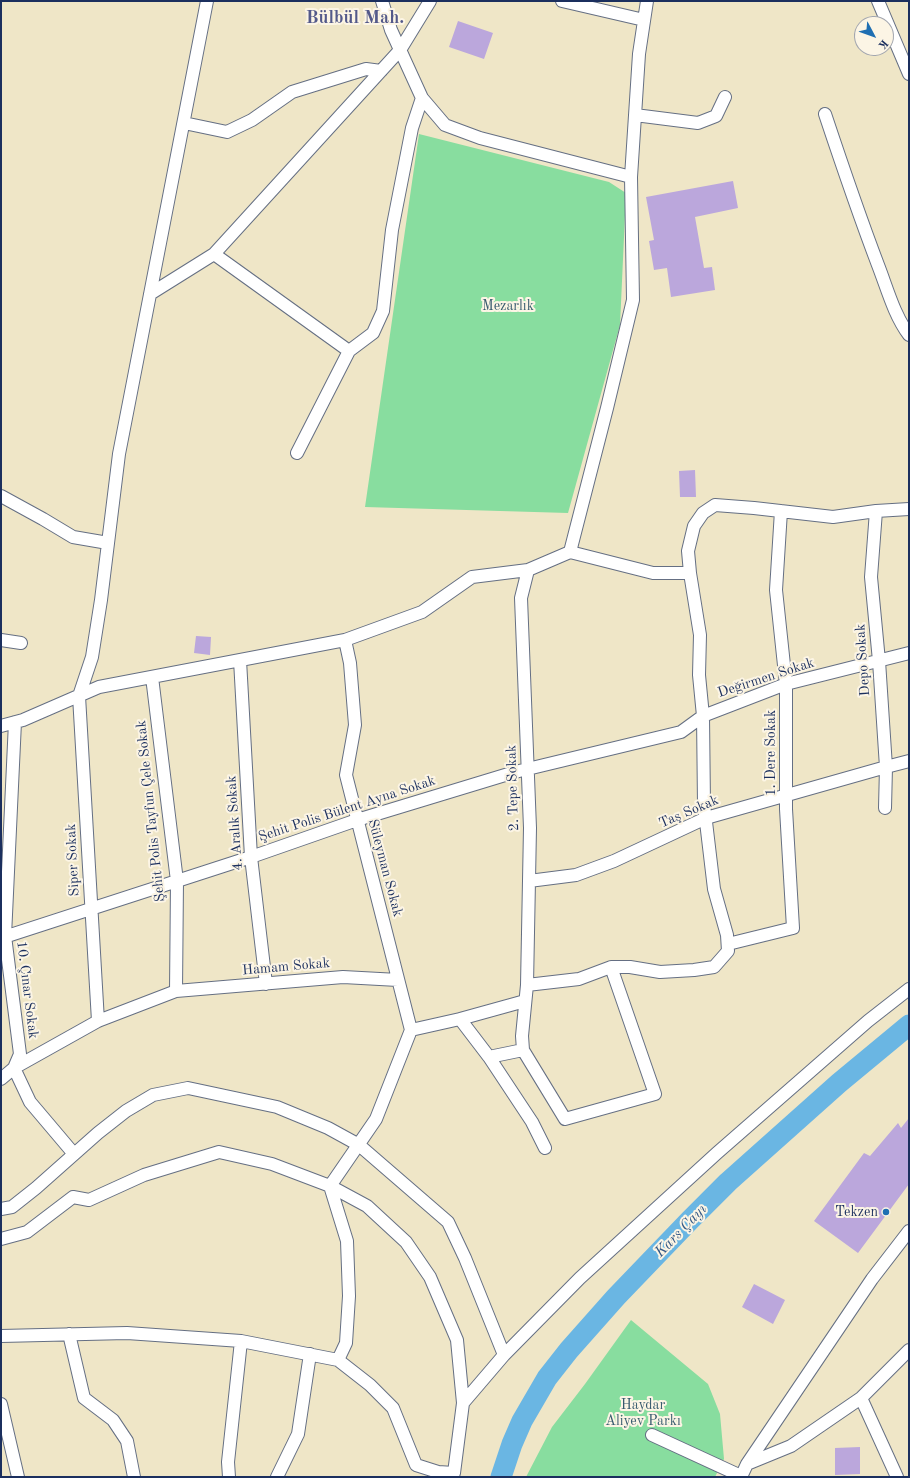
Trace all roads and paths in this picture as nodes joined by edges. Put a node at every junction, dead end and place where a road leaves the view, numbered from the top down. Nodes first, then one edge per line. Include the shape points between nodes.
1 (207, 1) edge
2 (382, 1) edge
3 (430, 1) edge
4 (562, 1) edge
5 (647, 1) edge
6 (878, 1) edge
7 (644, 20) junction
8 (400, 50) junction
9 (381, 71) junction
10 (909, 74) edge
11 (725, 97) dead end
12 (422, 98) junction
13 (825, 114) dead end
14 (635, 115) junction
15 (184, 123) junction
16 (631, 177) junction
17 (214, 254) junction
18 (150, 294) junction
19 (909, 335) edge
20 (349, 351) junction
21 (297, 453) dead end
22 (1, 496) edge
23 (909, 509) edge
24 (781, 511) junction
25 (876, 511) junction
26 (108, 543) junction
27 (570, 552) junction
28 (528, 570) junction
29 (690, 573) junction
30 (1, 640) edge
31 (345, 640) junction
32 (21, 644) dead end
33 (909, 653) edge
34 (240, 660) junction
35 (879, 661) junction
36 (152, 677) junction
37 (786, 684) junction
38 (79, 696) junction
39 (703, 716) junction
40 (15, 722) junction
41 (1, 726) edge
42 (909, 761) edge
43 (886, 767) junction
44 (528, 769) junction
45 (786, 795) junction
46 (885, 808) dead end
47 (706, 818) junction
48 (356, 820) junction
49 (251, 857) junction
50 (177, 881) junction
51 (529, 881) junction
52 (91, 909) junction
53 (3, 937) edge
54 (728, 944) junction
55 (611, 967) junction
56 (398, 980) junction
57 (266, 984) junction
58 (527, 985) junction
59 (909, 989) edge
60 (176, 991) junction
61 (525, 1001) junction
62 (460, 1019) junction
63 (98, 1021) junction
64 (411, 1030) junction
65 (523, 1050) junction
66 (489, 1057) junction
67 (14, 1068) junction
68 (1, 1079) edge
69 (359, 1145) junction
70 (545, 1148) dead end
71 (74, 1154) junction
72 (330, 1186) junction
73 (1, 1209) edge
74 (909, 1231) edge
75 (1, 1238) edge
76 (69, 1334) junction
77 (1, 1336) edge
78 (241, 1341) junction
79 (909, 1350) edge
80 (310, 1354) junction
81 (504, 1355) junction
82 (338, 1360) junction
83 (861, 1398) junction
84 (1, 1404) edge
85 (463, 1404) junction
86 (652, 1435) dead end
87 (747, 1464) junction
88 (454, 1475) edge
89 (741, 1476) edge
90 (18, 1477) edge
91 (134, 1477) edge
92 (229, 1477) edge
93 (277, 1477) edge
94 (897, 1477) edge

1 - 15 street
2 - 8 street
3 - 8 street
4 - 7 street
5 - 7 street
6 - 10 street
7 - 14 street
8 - 9 street
8 - 12 street
9 - 15 street via 366,69 292,92 252,120 226,132
9 - 17 street
11 - 14 street via 716,116 698,123
12 - 16 street via 445,125 480,138
12 - 20 street via 412,128 392,230 383,312 373,333
13 - 19 street via 880,270 902,325
14 - 16 street
15 - 18 street
16 - 27 street via 633,300
17 - 18 street
17 - 20 street
18 - 26 street via 119,454
20 - 21 street
22 - 26 street via 73,538
23 - 25 street
24 - 25 street via 833,517
24 - 29 street via 715,505 703,513 694,526 688,551
24 - 37 street, 1. Dere Sokak via 776,590
25 - 35 street, Depo Sokak via 871,577
26 - 38 street via 92,657
27 - 28 street
27 - 29 street via 653,573
28 - 31 street via 472,577 422,612
28 - 44 street, 2. Tepe Sokak via 521,598
29 - 39 street via 700,635
30 - 32 street
31 - 34 street
31 - 48 street, Süleyman Sokak via 350,663 355,725 346,775
33 - 35 street, Değirmen Sokak
34 - 36 street
34 - 49 street, 4. Aralık Sokak
35 - 37 street, Değirmen Sokak
35 - 43 street, Depo Sokak
36 - 38 street via 99,687
36 - 50 street, Şehit Polis Tayfun Çele Sokak
37 - 39 street, Değirmen Sokak
37 - 45 street, 1. Dere Sokak
38 - 40 street
38 - 52 street, Siper Sokak
39 - 44 street, Şehit Polis Bülent Ayna Sokak via 681,732
39 - 47 street
40 - 41 street
40 - 53 street, 10. Çınar Sokak
42 - 43 street, Taş Sokak
43 - 45 street, Taş Sokak
43 - 46 street, Depo Sokak
44 - 48 street, Şehit Polis Bülent Ayna Sokak
44 - 51 street, 2. Tepe Sokak
45 - 47 street, Taş Sokak
45 - 54 street, 1. Dere Sokak via 793,928
47 - 51 street, Taş Sokak via 608,864 576,875
47 - 54 street via 714,889
48 - 49 street, Şehit Polis Bülent Ayna Sokak
48 - 56 street, Süleyman Sokak
49 - 50 street, Şehit Polis Bülent Ayna Sokak
49 - 57 street, 4. Aralık Sokak
50 - 52 street, Şehit Polis Bülent Ayna Sokak
50 - 60 street, Şehit Polis Tayfun Çele Sokak
51 - 58 street, 2. Tepe Sokak
52 - 53 street, Şehit Polis Bülent Ayna Sokak
52 - 63 street, Siper Sokak
53 - 67 street, 10. Çınar Sokak via 20,1054
54 - 55 street via 728,951 714,967 660,972
55 - 58 street via 579,979
55 - 65 street via 656,1094 565,1119
56 - 57 street, Hamam Sokak via 343,977
56 - 64 street, Süleyman Sokak
57 - 60 street, Hamam Sokak
58 - 61 street, 2. Tepe Sokak
59 - 81 street via 868,1021 717,1153 580,1278
60 - 63 street, Hamam Sokak
61 - 62 street
61 - 65 street, 2. Tepe Sokak
62 - 64 street
62 - 66 street
63 - 67 street, Hamam Sokak
64 - 69 street via 376,1119
65 - 66 street
66 - 70 street via 532,1122
67 - 68 street, Hamam Sokak
67 - 71 street via 30,1102
69 - 71 street via 328,1128 276,1107 188,1088 154,1095 126,1111
69 - 72 street
69 - 81 street via 448,1222
71 - 73 street via 36,1188 12,1206
72 - 75 street via 272,1164 219,1152 144,1175 89,1200 74,1197 27,1232
72 - 82 street via 347,1241 349,1280 346,1343
72 - 85 street via 367,1206 406,1242 430,1277 457,1340
74 - 87 street via 872,1279
76 - 77 street
76 - 78 street via 127,1333
76 - 91 street via 84,1398 113,1420 127,1441
78 - 80 street
78 - 92 street via 228,1462
79 - 83 street
80 - 82 street
80 - 93 street via 298,1434
81 - 85 street
82 - 88 street via 370,1385 393,1408 416,1465
83 - 87 street via 791,1446
83 - 94 street
84 - 90 street
85 - 88 street
86 - 89 street
87 - 89 street

